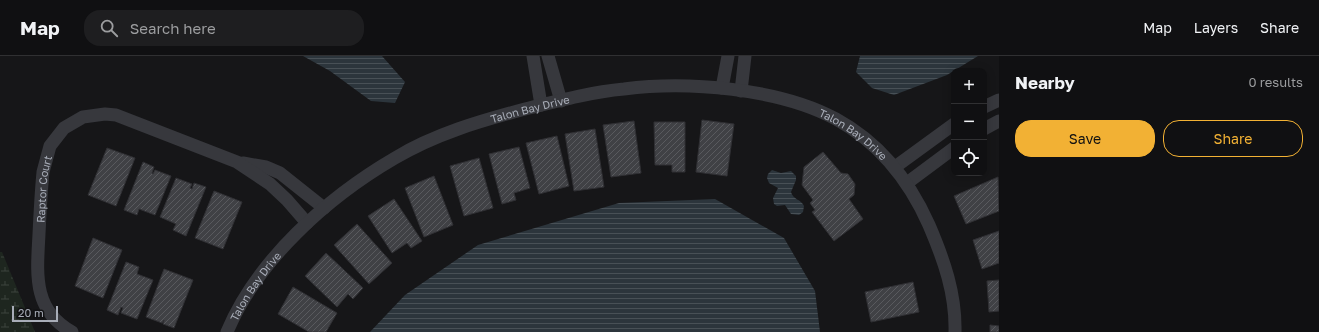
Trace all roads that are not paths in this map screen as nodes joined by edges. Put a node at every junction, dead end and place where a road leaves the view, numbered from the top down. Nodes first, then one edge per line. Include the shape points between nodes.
1 (533, 56) edge
2 (548, 56) edge
3 (728, 56) edge
4 (745, 56) edge
5 (722, 88) junction
6 (741, 91) junction
7 (999, 100) edge
8 (561, 101) junction
9 (541, 105) junction
10 (987, 106) edge
11 (999, 121) edge
12 (951, 126) edge
13 (987, 127) edge
14 (951, 150) edge
15 (237, 162) junction
16 (895, 167) junction
17 (907, 183) junction
18 (324, 208) junction
19 (307, 223) junction
20 (72, 332) edge
21 (227, 332) edge
22 (955, 332) edge

1 - 9 street
2 - 8 street
3 - 5 street
4 - 6 street
5 - 6 street, Talon Bay Drive
5 - 8 street, Talon Bay Drive via 649,86
6 - 16 street, Talon Bay Drive via 795,103 835,118 866,139
7 - 10 street
8 - 9 street, Talon Bay Drive
9 - 18 street, Talon Bay Drive via 479,121 420,145 369,174
11 - 13 street
12 - 16 street, Talon Bay Drive
14 - 17 street
15 - 18 street, Raptor Court via 266,167 280,173
15 - 19 street, Raptor Court via 274,188
15 - 20 street, Raptor Court via 116,115 83,117 64,128 50,146 42,172 37,278 41,296 48,310 60,324
16 - 17 street, Talon Bay Drive
17 - 22 street, Talon Bay Drive via 947,271 954,304
18 - 19 street, Talon Bay Drive
19 - 21 street, Talon Bay Drive via 254,283

